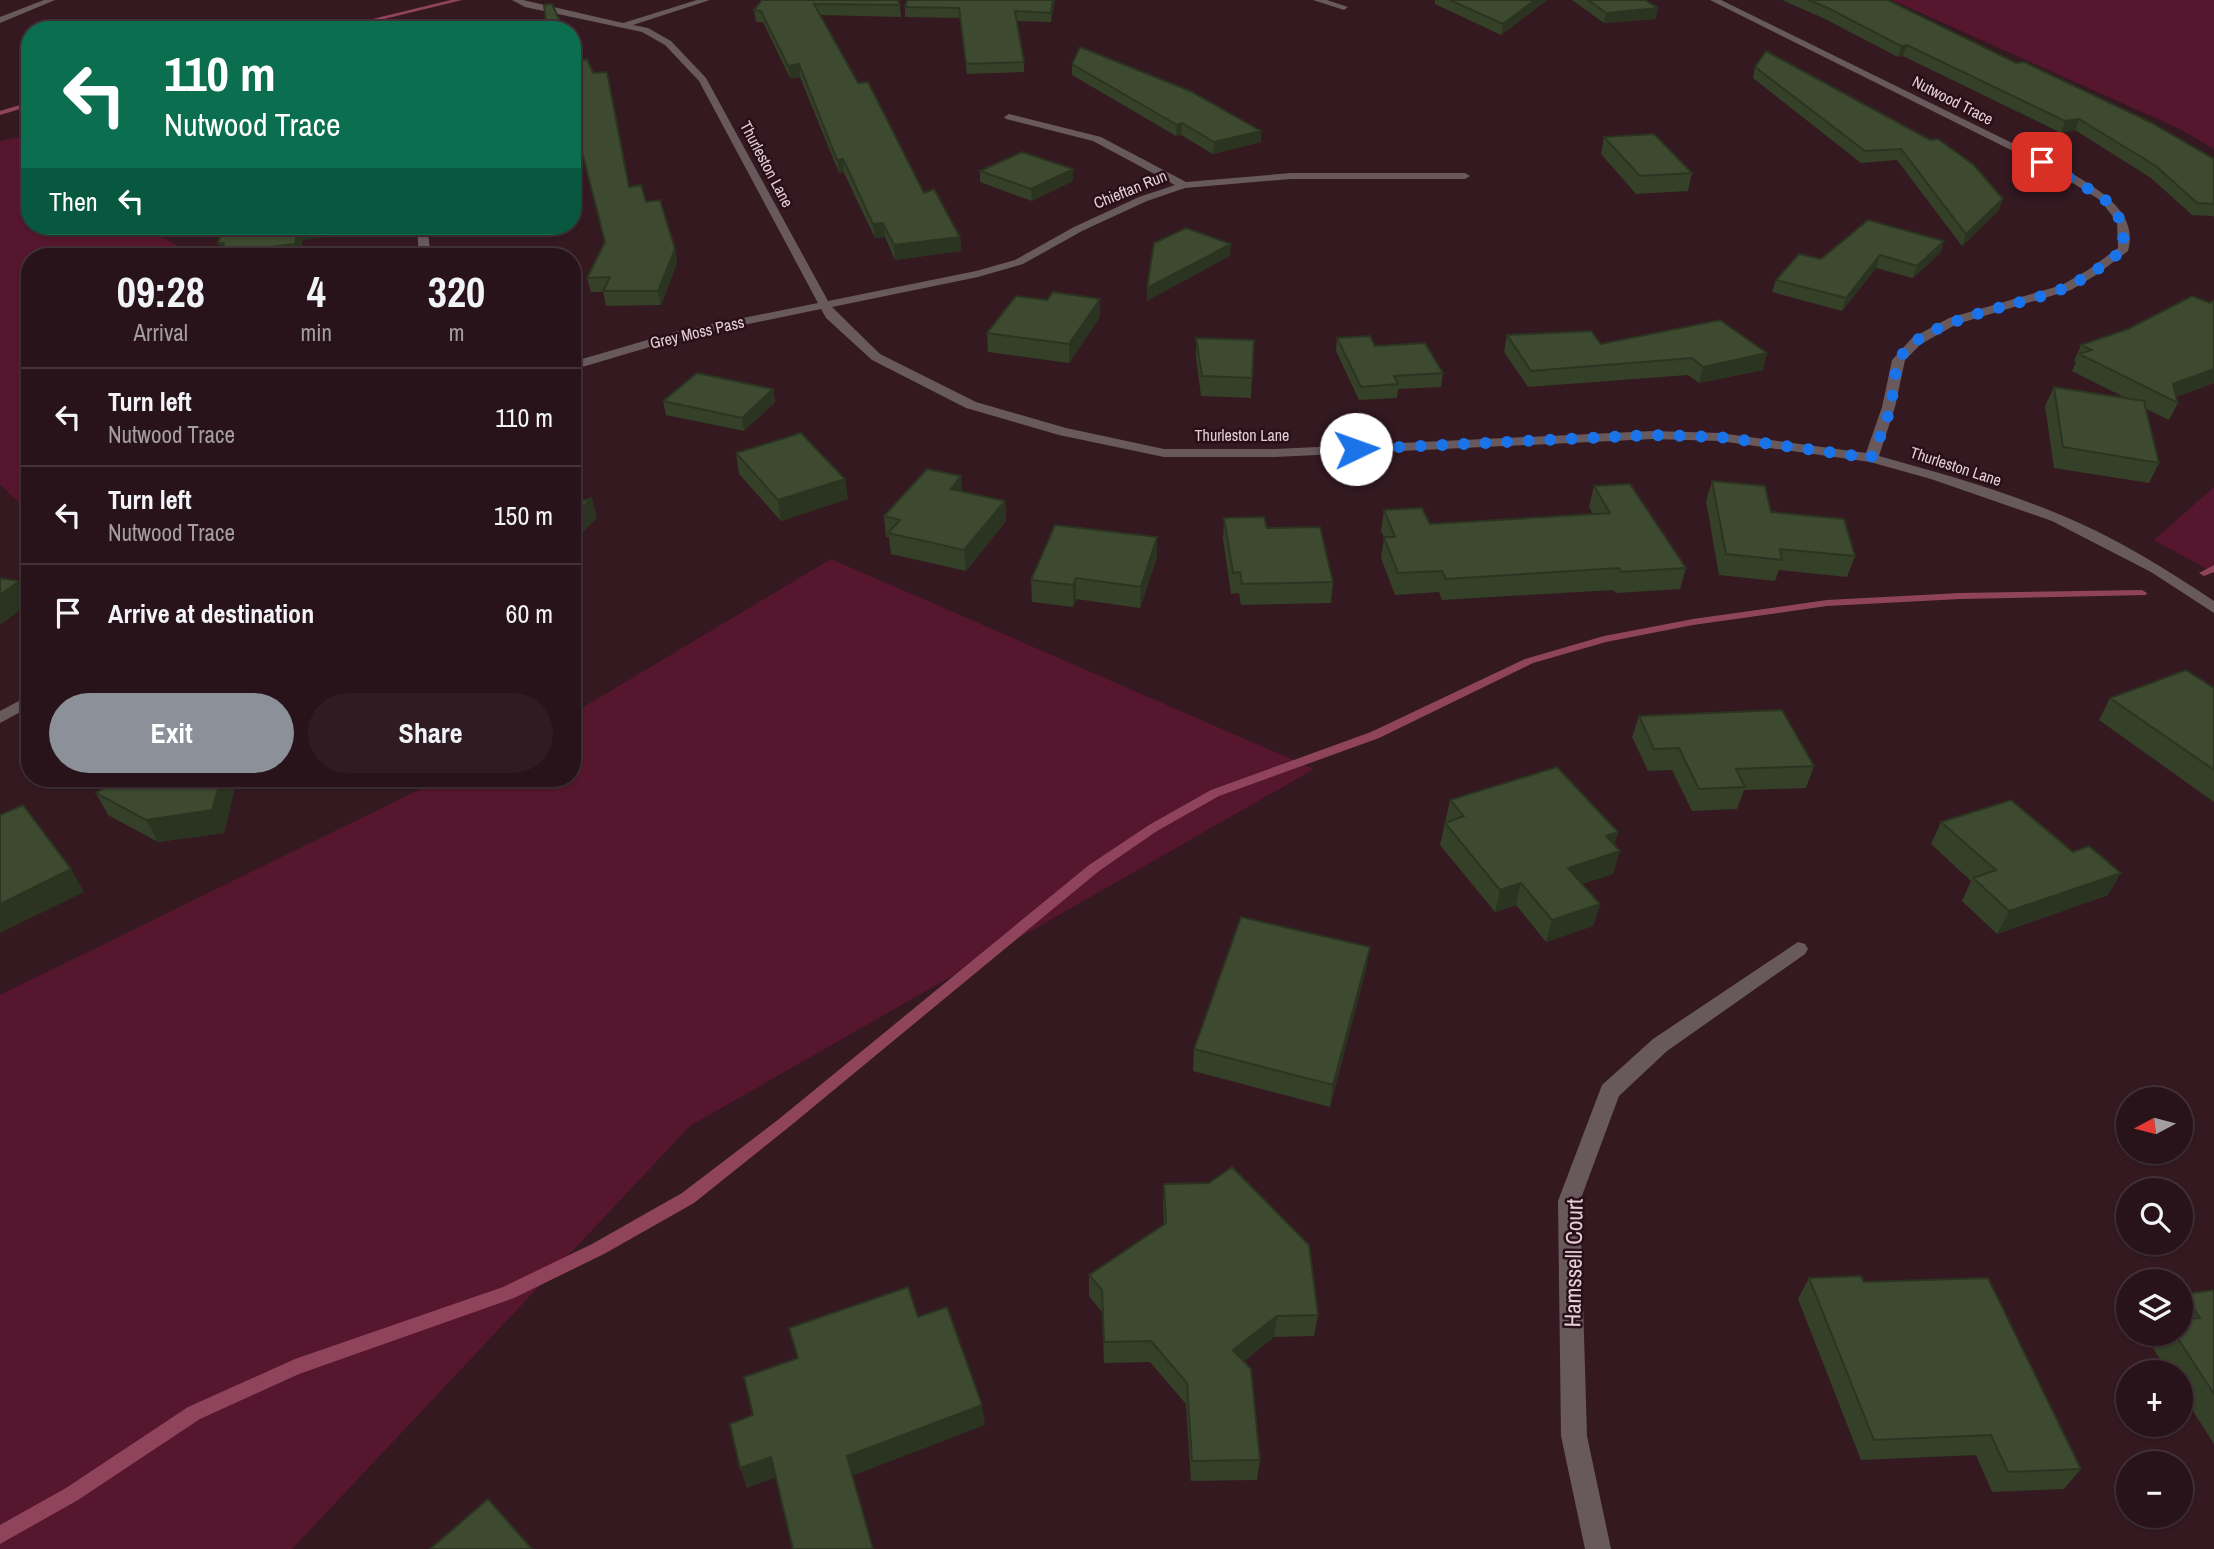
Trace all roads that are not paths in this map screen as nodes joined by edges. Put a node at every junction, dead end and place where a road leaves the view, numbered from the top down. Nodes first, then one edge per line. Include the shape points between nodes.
1 (51, 0) edge
2 (516, 0) edge
3 (706, 0) edge
4 (1317, 0) edge
5 (1714, 0) edge
6 (1344, 7) dead end
7 (0, 20) edge
8 (624, 24) junction
9 (1009, 117) dead end
10 (1465, 176) dead end
11 (1184, 185) junction
12 (822, 304) junction
13 (581, 363) edge
14 (1871, 458) junction
15 (2214, 608) edge
16 (21, 705) edge
17 (0, 718) edge
18 (1798, 949) dead end
19 (1598, 1549) edge

1 - 7 street
2 - 8 street, Thurleston Lane
3 - 8 street
4 - 6 street
5 - 14 street, Nutwood Trace via 2059,170 2104,198 2122,222 2124,249 2096,272 2056,291 1943,326 1919,339 1899,358 1890,409
8 - 12 street, Thurleston Lane via 668,43 703,80
9 - 11 street via 1097,139
10 - 11 street, Chieftan Run via 1291,176
11 - 12 street, Chieftan Run via 1078,229 1019,262
12 - 13 street, Grey Moss Pass via 678,335
12 - 14 street, Thurleston Lane via 876,357 971,405 1064,432 1164,453 1275,453 1653,435 1720,437
14 - 15 street, Thurleston Lane via 2057,518 2156,569
16 - 17 street
18 - 19 street, Hamssell Court via 1660,1045 1610,1091 1569,1201 1574,1436

